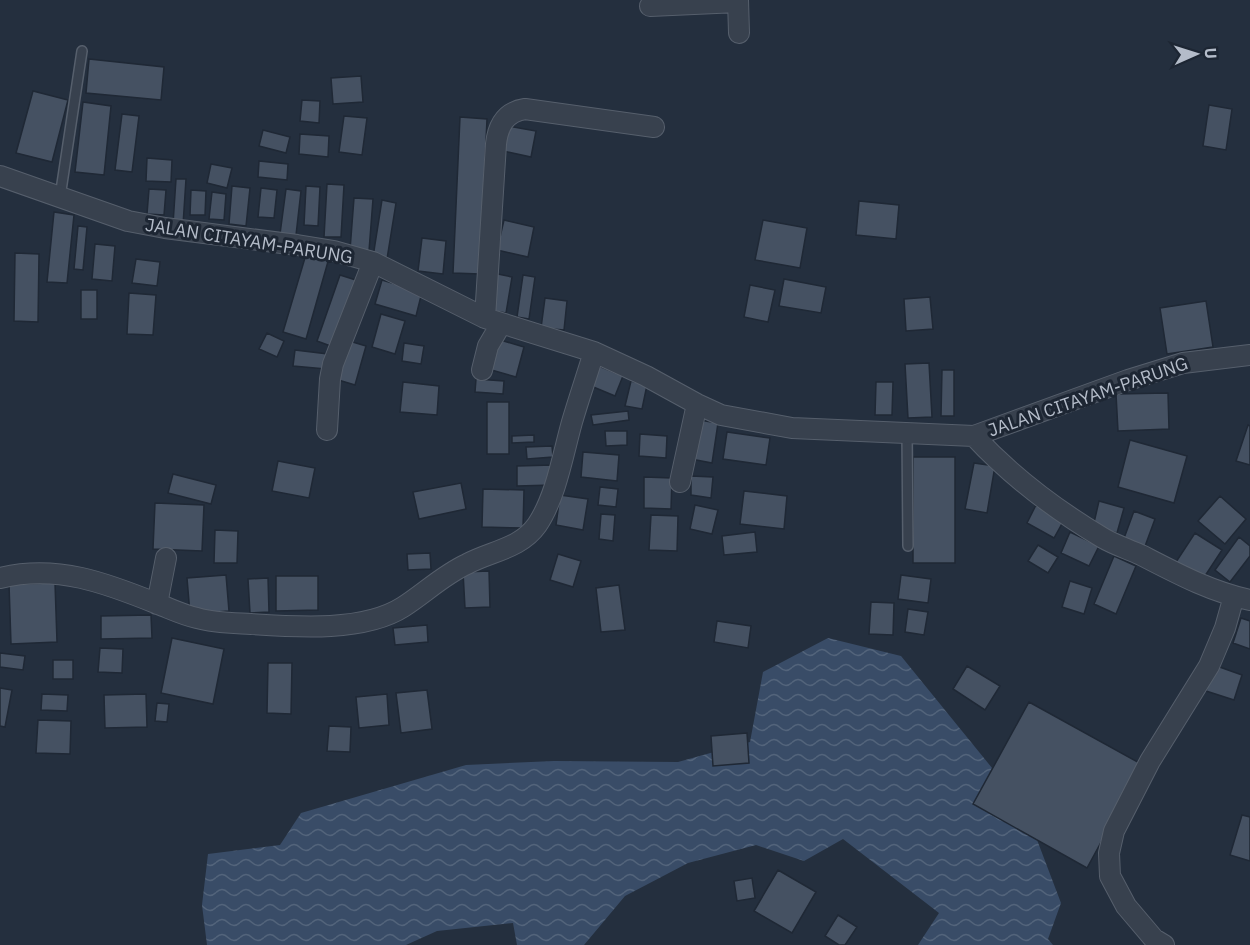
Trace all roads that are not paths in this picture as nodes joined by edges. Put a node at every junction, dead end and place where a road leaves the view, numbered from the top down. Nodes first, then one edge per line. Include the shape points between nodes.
1 (738, 1) edge
2 (650, 6) dead end
3 (739, 33) dead end
4 (82, 51) dead end
5 (654, 127) dead end
6 (0, 176) edge
7 (60, 197) junction
8 (373, 262) junction
9 (493, 321) junction
10 (594, 352) junction
11 (1250, 355) edge
12 (482, 370) dead end
13 (697, 404) junction
14 (327, 430) dead end
15 (907, 432) junction
16 (975, 436) junction
17 (680, 482) dead end
18 (908, 546) dead end
19 (166, 558) dead end
20 (0, 578) edge
21 (1242, 598) edge
22 (157, 604) junction
23 (1156, 943) edge

1 - 2 street
1 - 3 street
4 - 7 lane
5 - 9 street via 525,110 507,116 496,144
6 - 7 street, JALAN CITAYAM-PARUNG
7 - 8 street, JALAN CITAYAM-PARUNG via 128,221 334,251
8 - 9 street, JALAN CITAYAM-PARUNG
8 - 14 street via 333,364
9 - 10 street, JALAN CITAYAM-PARUNG
9 - 12 street
10 - 13 street, JALAN CITAYAM-PARUNG
10 - 22 street via 555,485 538,524 519,543 450,572 391,613 355,624 225,622 181,614
11 - 16 street, JALAN CITAYAM-PARUNG via 1183,363
13 - 15 street, JALAN CITAYAM-PARUNG via 731,417 792,428
13 - 17 street
15 - 16 street, JALAN CITAYAM-PARUNG
15 - 18 lane
16 - 21 street via 1045,500 1105,539 1194,582
19 - 22 street
20 - 22 street via 52,572 74,575
21 - 23 street via 1209,666 1150,761 1114,831 1109,853 1110,876 1126,906

